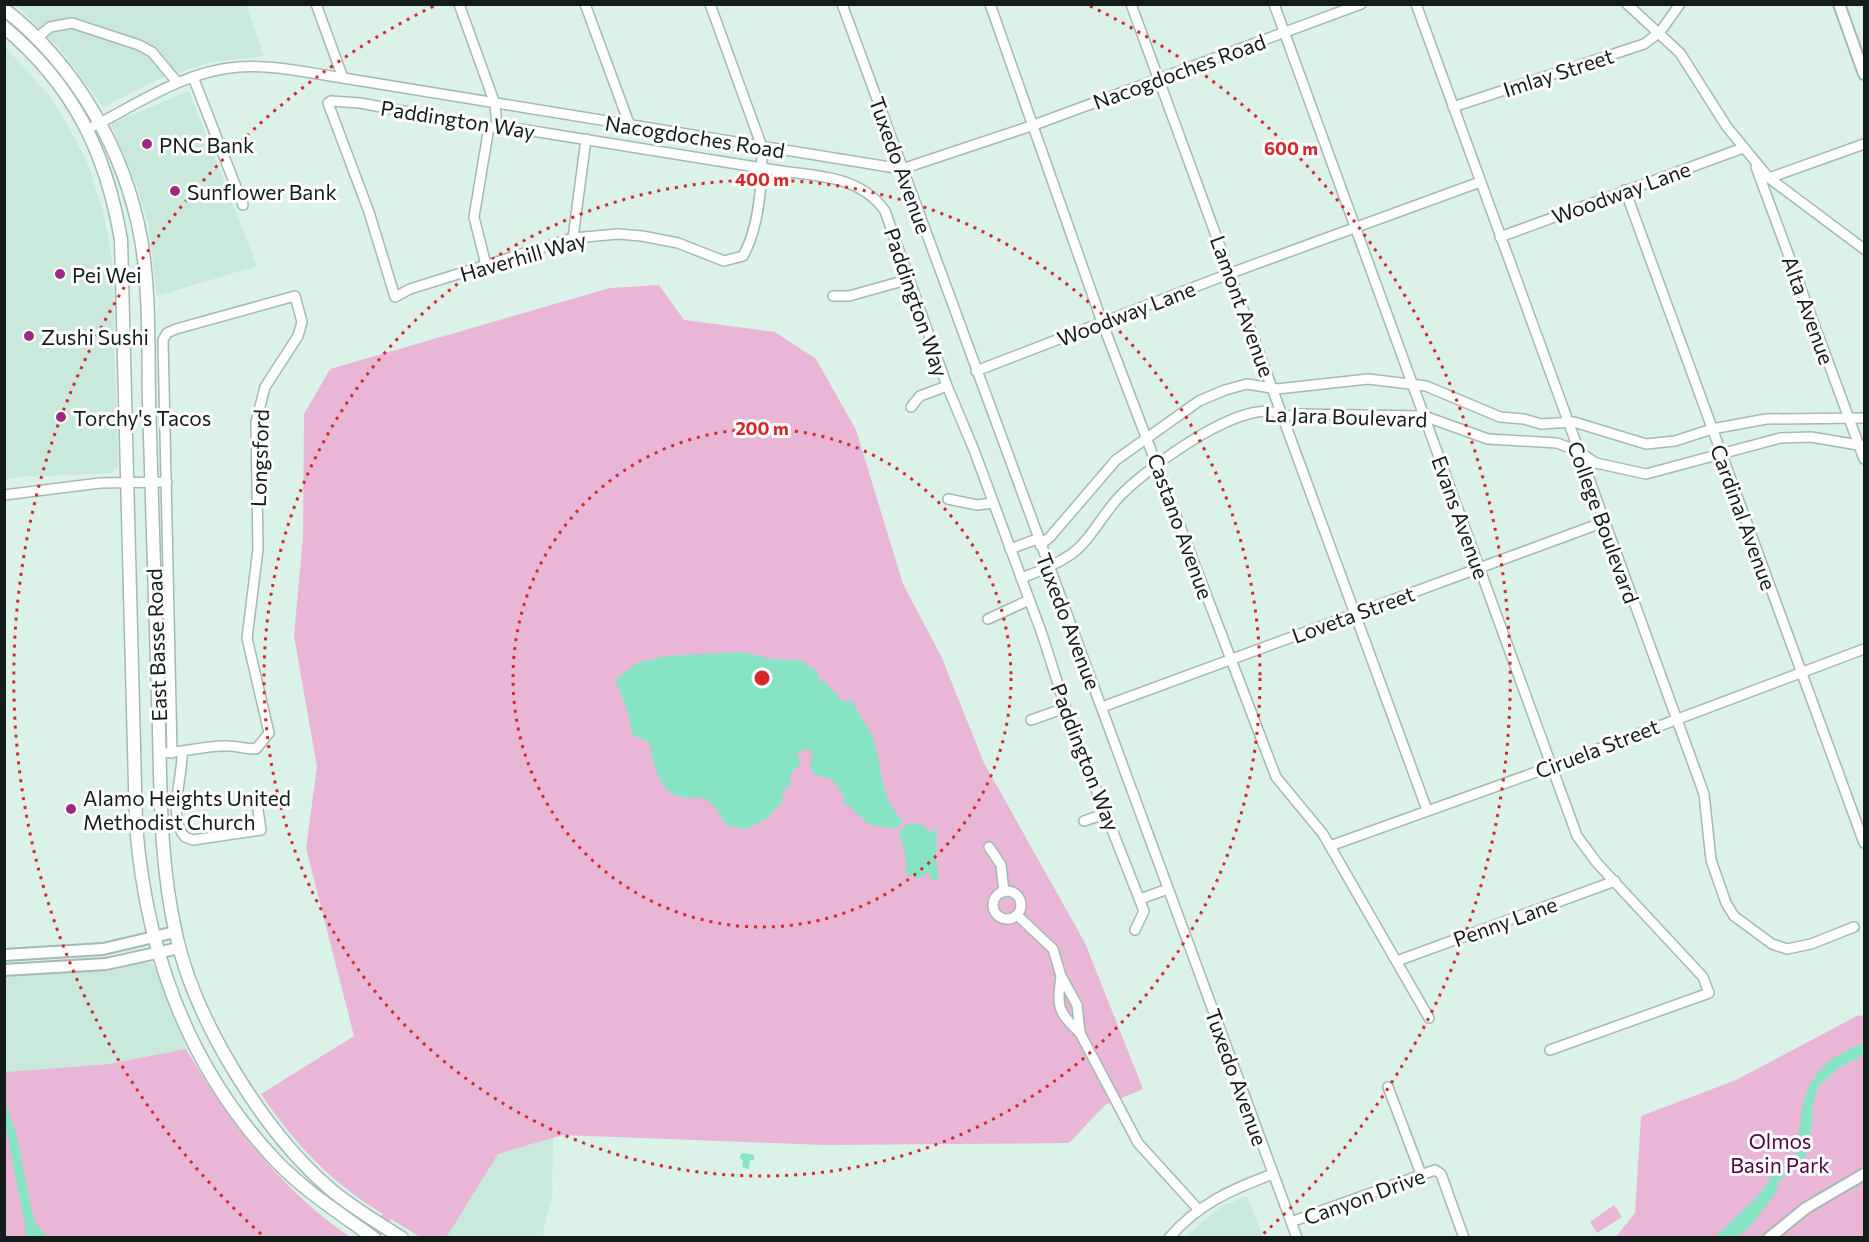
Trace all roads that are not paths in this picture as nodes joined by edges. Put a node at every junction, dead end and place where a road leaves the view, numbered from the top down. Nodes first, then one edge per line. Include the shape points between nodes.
1 (316, 4) edge
2 (459, 4) edge
3 (585, 4) edge
4 (710, 4) edge
5 (842, 4) edge
6 (990, 4) edge
7 (1131, 4) edge
8 (1274, 4) edge
9 (1362, 4) edge
10 (1416, 4) edge
11 (1628, 4) edge
12 (1680, 4) edge
13 (1839, 4) edge
14 (4, 9) edge
15 (4, 27) edge
16 (1660, 32) junction
17 (1285, 33) junction
18 (37, 38) junction
19 (1864, 74) edge
20 (193, 77) junction
21 (343, 78) junction
22 (1159, 79) junction
23 (177, 82) junction
24 (328, 102) joint
25 (495, 104) junction
26 (1454, 107) junction
27 (100, 123) junction
28 (1034, 125) junction
29 (630, 126) junction
30 (493, 127) junction
31 (88, 130) junction
32 (586, 139) junction
33 (1864, 144) edge
34 (762, 147) junction
35 (1743, 148) junction
36 (1754, 162) junction
37 (762, 168) junction
38 (902, 169) junction
39 (1770, 178) junction
40 (1480, 182) junction
41 (1625, 190) junction
42 (243, 205) dead end
43 (1354, 228) junction
44 (1500, 237) junction
45 (573, 238) junction
46 (1864, 249) edge
47 (486, 265) junction
48 (1231, 273) junction
49 (910, 279) junction
50 (833, 296) dead end
51 (1102, 322) junction
52 (976, 371) junction
53 (1413, 385) junction
54 (947, 386) junction
55 (1273, 387) junction
56 (911, 407) dead end
57 (1424, 416) junction
58 (1284, 417) junction
59 (1849, 418) junction
60 (1864, 418) edge
61 (1567, 422) junction
62 (1712, 429) junction
63 (1148, 439) junction
64 (1862, 446) edge
65 (1578, 450) junction
66 (1721, 453) junction
67 (1864, 459) edge
68 (1158, 465) junction
69 (151, 482) junction
70 (167, 482) junction
71 (128, 483) junction
72 (4, 495) edge
73 (948, 499) dead end
74 (993, 503) junction
75 (1604, 522) junction
76 (1039, 542) junction
77 (1010, 549) junction
78 (1047, 566) junction
79 (1480, 568) junction
80 (1021, 578) junction
81 (1029, 600) junction
82 (1354, 613) junction
83 (988, 619) dead end
84 (1864, 649) edge
85 (1230, 659) junction
86 (1800, 672) junction
87 (1102, 707) junction
88 (1065, 708) junction
89 (1676, 718) junction
90 (1031, 720) dead end
91 (171, 753) junction
92 (1553, 766) junction
93 (258, 810) dead end
94 (1427, 810) junction
95 (1107, 813) junction
96 (1084, 821) dead end
97 (1864, 843) edge
98 (1330, 846) junction
99 (989, 847) dead end
100 (1615, 881) junction
101 (1168, 889) junction
102 (1004, 892) junction
103 (1140, 899) junction
104 (1017, 915) junction
105 (1854, 927) dead end
106 (1136, 930) dead end
107 (175, 932) junction
108 (153, 936) junction
109 (179, 948) junction
110 (157, 952) junction
111 (4, 955) edge
112 (1397, 961) junction
113 (4, 970) edge
114 (1061, 976) junction
115 (1430, 1018) dead end
116 (1080, 1033) junction
117 (1550, 1050) dead end
118 (1388, 1087) dead end
119 (1273, 1174) junction
120 (1421, 1174) junction
121 (1864, 1174) edge
122 (1198, 1209) junction
123 (1291, 1222) junction
124 (374, 1238) edge
125 (402, 1238) edge
126 (1169, 1238) edge
127 (1297, 1238) edge
128 (1464, 1238) edge
129 (1769, 1238) edge

1 - 21 street
2 - 25 street
3 - 29 street
4 - 34 street, Haverhill Way
5 - 38 street, Tuxedo Avenue
6 - 28 street, Castano Avenue
7 - 22 street, Lamont Avenue
8 - 17 street, Evans Avenue
9 - 17 street, Nacogdoches Road
10 - 26 street, College Boulevard
11 - 16 street
12 - 16 street
13 - 19 street
14 - 18 main road, East Basse Road
15 - 31 main road, East Basse Road via 52,75
16 - 26 street, Imlay Street via 1644,44
16 - 35 street via 1680,53
17 - 22 street, Nacogdoches Road
17 - 43 street, Evans Avenue
18 - 23 street via 50,27 72,22 147,49
18 - 27 main road, East Basse Road via 66,70
20 - 21 street, Nacogdoches Road via 224,68 253,66
20 - 23 street, Nacogdoches Road
20 - 42 street
21 - 25 street, Nacogdoches Road
22 - 28 street, Nacogdoches Road
22 - 48 street, Lamont Avenue
23 - 27 street, Nacogdoches Road
24 - 30 street, Paddington Way via 360,103
24 - 47 street, Haverhill Way via 369,212 395,297
25 - 29 street, Nacogdoches Road
25 - 30 street
26 - 40 street, College Boulevard
27 - 31 street, Nacogdoches Road
27 - 69 main road, East Basse Road via 129,192 144,266
28 - 38 street, Nacogdoches Road
28 - 51 street, Castano Avenue
29 - 34 street, Nacogdoches Road
30 - 32 street, Paddington Way
30 - 47 street via 474,217
31 - 71 main road, East Basse Road via 107,176 121,240
32 - 37 street, Paddington Way
32 - 45 street
33 - 39 street
34 - 37 street, Haverhill Way
34 - 38 street, Nacogdoches Road
35 - 36 street
35 - 41 street, Woodway Lane
36 - 39 street
36 - 59 street, Alta Avenue
37 - 45 street, Haverhill Way via 752,241 737,260 719,260 678,243 642,236
37 - 49 street, Paddington Way via 863,188 885,211
38 - 52 street, Tuxedo Avenue
39 - 46 street
40 - 43 street, Woodway Lane
40 - 44 street, College Boulevard
41 - 44 street, Woodway Lane
41 - 62 street, Cardinal Avenue
43 - 48 street, Woodway Lane
43 - 53 street, Evans Avenue
44 - 61 street, College Boulevard
45 - 47 street, Haverhill Way
48 - 51 street, Woodway Lane
48 - 55 street, Lamont Avenue
49 - 50 street via 849,296
49 - 54 street, Paddington Way
51 - 52 street, Woodway Lane
51 - 63 street, Castano Avenue
52 - 76 street, Tuxedo Avenue
53 - 55 street, La Jara Boulevard via 1368,379
53 - 57 street, Evans Avenue
53 - 61 street, La Jara Boulevard via 1433,387 1500,417 1541,424
54 - 56 street via 920,396
54 - 74 street, Paddington Way
55 - 58 street, Lamont Avenue
55 - 63 street, La Jara Boulevard via 1248,384 1225,390 1186,409
57 - 58 street, La Jara Boulevard
57 - 65 street, La Jara Boulevard via 1488,439 1557,443
57 - 79 street, Evans Avenue
58 - 68 street, La Jara Boulevard via 1275,412 1231,419 1202,433
58 - 82 street, Lamont Avenue
59 - 60 street, La Jara Boulevard
59 - 62 street, La Jara Boulevard via 1766,419
59 - 64 street, Alta Avenue
61 - 62 street, La Jara Boulevard via 1593,426 1646,444 1675,441
61 - 65 street, College Boulevard
62 - 66 street, Cardinal Avenue
63 - 68 street, Castano Avenue
63 - 76 street, La Jara Boulevard via 1116,460 1050,537
64 - 66 street, La Jara Boulevard via 1811,437 1780,438
64 - 67 street, Alta Avenue
65 - 66 street, La Jara Boulevard via 1596,463 1646,474
65 - 75 street, College Boulevard
66 - 86 street, Cardinal Avenue
68 - 78 street, La Jara Boulevard via 1125,491 1071,554
68 - 85 street, Castano Avenue
69 - 70 street
69 - 71 street
69 - 91 main road, East Basse Road
70 - 91 street, Longsford
70 - 91 street, Longsford via 164,336 176,329 295,296 302,322 298,336 265,387 256,422 258,549 247,638 269,733 256,749 229,746
71 - 72 street
71 - 108 main road, East Basse Road via 136,825 140,877
73 - 74 street via 977,506
74 - 77 street, Paddington Way
75 - 79 street, Loveta Street
75 - 89 street, College Boulevard
76 - 77 street
76 - 78 street, Tuxedo Avenue
77 - 80 street, Paddington Way
78 - 80 street, La Jara Boulevard
78 - 87 street, Tuxedo Avenue
79 - 82 street, Loveta Street
79 - 92 street, Evans Avenue
80 - 81 street, Paddington Way
81 - 83 street
81 - 88 street, Paddington Way
82 - 85 street, Loveta Street
82 - 94 street, Lamont Avenue
84 - 86 street, Ciruela Street
85 - 87 street, Loveta Street
85 - 98 street, Castano Avenue via 1276,777
86 - 89 street, Ciruela Street
86 - 97 street, Cardinal Avenue
87 - 101 street, Tuxedo Avenue
88 - 90 street
88 - 95 street, Paddington Way
89 - 92 street, Ciruela Street
89 - 105 street, College Boulevard via 1704,794 1711,860 1734,916 1773,944 1787,949
91 - 93 street via 183,772 177,794 177,823 184,837 193,840 261,830
91 - 107 main road, East Basse Road via 165,864
92 - 94 street, Ciruela Street
92 - 100 street, Evans Avenue via 1577,836
94 - 98 street, Ciruela Street
95 - 96 street
95 - 103 street, Paddington Way
98 - 112 street, Castano Avenue
99 - 102 street via 1001,865
100 - 112 street, Penny Lane
100 - 117 street, Evans Avenue via 1703,977 1709,993
101 - 103 street
101 - 119 street, Tuxedo Avenue
102 - 104 street via 1019,898 1021,907
102 - 104 street via 995,898 994,911 1005,919
103 - 106 street, Paddington Way via 1144,911
104 - 114 street via 1047,940 1058,960
107 - 108 street
107 - 109 main road, East Basse Road
108 - 110 main road, East Basse Road
108 - 111 street via 104,949
109 - 110 street
109 - 125 main road, East Basse Road via 202,1008 270,1126 330,1189
110 - 113 street via 98,965
110 - 124 main road, East Basse Road via 189,1034 234,1108 278,1163
112 - 115 street, Castano Avenue
114 - 116 street via 1077,1005
114 - 116 street via 1059,1009
116 - 122 street via 1138,1143
118 - 120 street
119 - 122 street via 1225,1193
119 - 123 street, Tuxedo Avenue
120 - 123 street, Canyon Drive
120 - 128 street, Canyon Drive via 1435,1170 1441,1174
121 - 129 street via 1806,1208
122 - 126 street
123 - 127 street, Tuxedo Avenue

